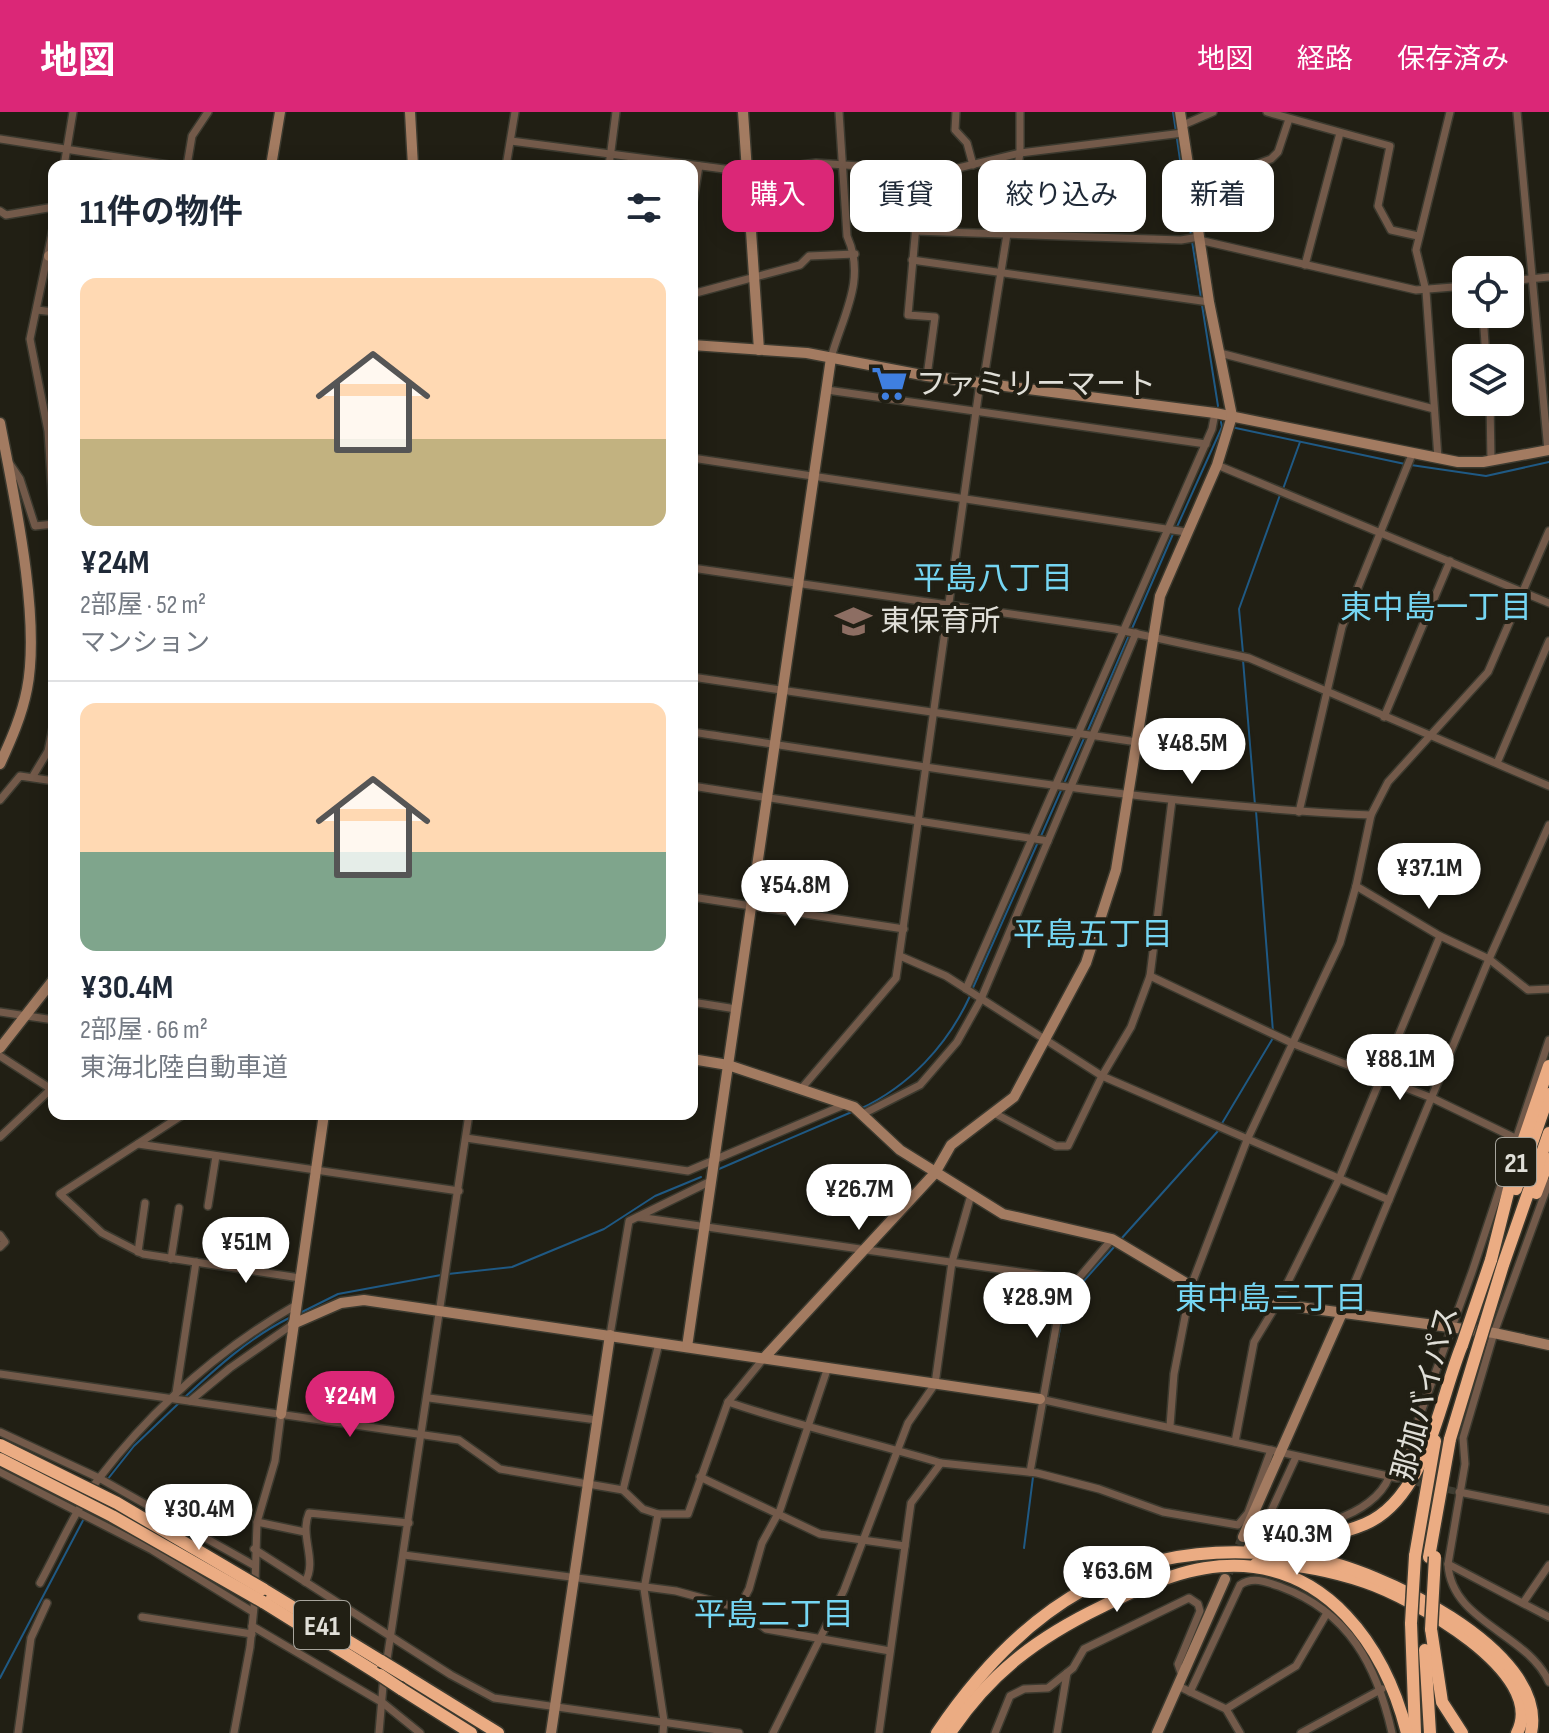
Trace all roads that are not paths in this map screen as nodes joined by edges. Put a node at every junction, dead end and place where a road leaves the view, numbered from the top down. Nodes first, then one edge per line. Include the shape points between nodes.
1 (73, 112) edge
2 (208, 112) edge
3 (280, 112) edge
4 (410, 112) edge
5 (515, 112) edge
6 (616, 112) edge
7 (743, 112) edge
8 (839, 112) edge
9 (956, 112) edge
10 (1020, 112) edge
11 (1180, 112) edge
12 (1213, 112) edge
13 (1267, 112) edge
14 (1450, 112) edge
15 (1517, 112) edge
16 (1289, 119) junction
17 (1180, 131) junction
18 (1340, 133) junction
19 (0, 139) edge
20 (511, 141) junction
21 (67, 147) junction
22 (1020, 153) junction
23 (610, 155) junction
24 (65, 160) edge
25 (141, 160) edge
26 (188, 160) edge
27 (272, 160) edge
28 (413, 160) edge
29 (507, 160) edge
30 (610, 160) edge
31 (650, 160) edge
32 (746, 160) edge
33 (1187, 160) edge
34 (1268, 160) edge
35 (834, 164) edge
36 (841, 165) junction
37 (973, 165) junction
38 (699, 166) joint
39 (850, 166) edge
40 (962, 166) edge
41 (722, 169) edge
42 (698, 172) edge
43 (48, 208) edge
44 (0, 211) edge
45 (752, 232) edge
46 (915, 232) edge
47 (946, 232) edge
48 (1196, 232) edge
49 (1007, 234) junction
50 (1418, 236) junction
51 (1196, 239) junction
52 (855, 254) junction
53 (912, 260) junction
54 (1305, 265) junction
55 (48, 270) edge
56 (1001, 274) junction
57 (756, 275) junction
58 (1549, 277) edge
59 (1531, 279) junction
60 (1524, 280) edge
61 (1452, 288) edge
62 (1426, 291) junction
63 (698, 292) edge
64 (1205, 302) junction
65 (37, 310) junction
66 (48, 311) edge
67 (698, 345) edge
68 (759, 350) junction
69 (1220, 353) junction
70 (831, 358) junction
71 (927, 376) junction
72 (982, 384) junction
73 (827, 390) junction
74 (1434, 409) junction
75 (976, 411) junction
76 (1215, 413) junction
77 (1490, 416) edge
78 (1231, 419) junction
79 (0, 423) edge
80 (48, 431) edge
81 (1206, 444) junction
82 (1548, 450) edge
83 (1412, 456) junction
84 (1438, 458) junction
85 (698, 459) edge
86 (7, 461) junction
87 (1491, 461) junction
88 (1217, 465) junction
89 (814, 476) junction
90 (964, 497) junction
91 (48, 525) edge
92 (1170, 529) junction
93 (1184, 531) junction
94 (1549, 531) edge
95 (1383, 532) junction
96 (1450, 561) junction
97 (698, 569) edge
98 (799, 584) junction
99 (1522, 592) junction
100 (1549, 603) edge
101 (949, 606) junction
102 (1131, 632) junction
103 (1154, 637) junction
104 (1549, 641) edge
105 (698, 678) edge
106 (783, 690) junction
107 (1329, 693) junction
108 (934, 712) junction
109 (1384, 717) junction
110 (698, 733) edge
111 (1086, 735) junction
112 (1429, 736) junction
113 (1137, 742) junction
114 (775, 744) junction
115 (48, 751) edge
116 (1497, 763) junction
117 (0, 764) edge
118 (926, 768) junction
119 (33, 776) junction
120 (48, 780) edge
121 (1549, 786) edge
122 (698, 787) edge
123 (1063, 787) junction
124 (1129, 796) junction
125 (767, 797) junction
126 (0, 800) edge
127 (1172, 800) junction
128 (1299, 812) junction
129 (1371, 815) junction
130 (919, 819) junction
131 (1549, 825) edge
132 (1034, 839) junction
133 (1047, 841) junction
134 (1356, 886) junction
135 (698, 898) edge
136 (751, 906) junction
137 (904, 929) junction
138 (1440, 936) junction
139 (900, 956) junction
140 (1489, 959) junction
141 (1150, 976) junction
142 (48, 987) edge
143 (1549, 989) edge
144 (973, 993) junction
145 (698, 1003) edge
146 (736, 1009) junction
147 (0, 1012) edge
148 (25, 1016) junction
149 (48, 1019) edge
150 (1549, 1040) edge
151 (1047, 1042) junction
152 (1294, 1044) junction
153 (0, 1048) edge
154 (0, 1056) edge
155 (698, 1060) edge
156 (728, 1065) junction
157 (1549, 1066) edge
158 (1102, 1076) junction
159 (1381, 1077) junction
160 (48, 1087) edge
161 (801, 1089) junction
162 (48, 1092) edge
163 (1549, 1094) edge
164 (1432, 1098) junction
165 (856, 1109) junction
166 (994, 1113) junction
167 (175, 1120) edge
168 (323, 1120) edge
169 (468, 1120) edge
170 (1549, 1133) edge
171 (0, 1137) edge
172 (466, 1138) junction
173 (1515, 1138) junction
174 (1247, 1140) junction
175 (138, 1144) junction
176 (216, 1156) junction
177 (714, 1159) junction
178 (1549, 1159) edge
179 (316, 1171) junction
180 (935, 1173) junction
181 (711, 1181) junction
182 (1338, 1181) junction
183 (1549, 1182) edge
184 (459, 1191) junction
185 (971, 1195) junction
186 (1389, 1200) junction
187 (145, 1203) dead end
188 (208, 1206) dead end
189 (179, 1208) dead end
190 (638, 1217) junction
191 (705, 1226) junction
192 (0, 1235) edge
193 (1116, 1242) junction
194 (0, 1247) edge
195 (866, 1249) junction
196 (138, 1252) junction
197 (171, 1259) junction
198 (196, 1262) junction
199 (952, 1262) junction
200 (1497, 1263) junction
201 (300, 1278) junction
202 (1075, 1280) junction
203 (1191, 1286) junction
204 (1277, 1304) junction
205 (441, 1311) junction
206 (1342, 1313) junction
207 (295, 1315) junction
208 (1450, 1328) junction
209 (1494, 1333) junction
210 (610, 1335) junction
211 (659, 1343) junction
212 (1549, 1345) edge
213 (687, 1347) junction
214 (764, 1358) junction
215 (828, 1367) junction
216 (0, 1374) edge
217 (935, 1384) junction
218 (429, 1398) junction
219 (180, 1399) junction
220 (1044, 1400) junction
221 (728, 1402) junction
222 (281, 1414) junction
223 (597, 1420) junction
224 (1170, 1426) junction
225 (808, 1428) junction
226 (0, 1432) edge
227 (424, 1433) junction
228 (1434, 1434) junction
229 (1235, 1442) junction
230 (0, 1445) edge
231 (897, 1450) junction
232 (1276, 1452) junction
233 (1296, 1457) junction
234 (0, 1459) edge
235 (941, 1463) junction
236 (0, 1472) edge
237 (1034, 1473) junction
238 (700, 1477) junction
239 (1389, 1477) junction
240 (104, 1481) junction
241 (588, 1486) junction
242 (623, 1490) junction
243 (1459, 1492) junction
244 (1549, 1510) edge
245 (84, 1513) junction
246 (658, 1514) junction
247 (775, 1515) junction
248 (257, 1522) junction
249 (409, 1523) junction
250 (305, 1532) junction
251 (1243, 1537) tunnel mouth
252 (864, 1541) junction
253 (905, 1546) junction
254 (254, 1549) junction
255 (404, 1555) junction
256 (1448, 1564) junction
257 (1549, 1565) edge
258 (255, 1566) junction
259 (1225, 1566) junction
260 (574, 1579) junction
261 (305, 1582) junction
262 (40, 1583) dead end
263 (644, 1589) junction
264 (260, 1601) junction
265 (47, 1603) dead end
266 (1523, 1603) junction
267 (739, 1608) junction
268 (1327, 1613) junction
269 (142, 1617) dead end
270 (1549, 1617) edge
271 (1428, 1628) junction
272 (252, 1630) junction
273 (392, 1638) junction
274 (819, 1640) junction
275 (890, 1651) junction
276 (1067, 1673) junction
277 (1180, 1681) junction
278 (1549, 1682) edge
279 (1382, 1689) junction
280 (1190, 1692) junction
281 (383, 1703) junction
282 (555, 1706) junction
283 (1226, 1709) junction
284 (664, 1721) junction
285 (945, 1731) edge
286 (18, 1733) edge
287 (234, 1733) edge
288 (379, 1733) edge
289 (420, 1733) edge
290 (469, 1733) edge
291 (498, 1733) edge
292 (551, 1733) edge
293 (663, 1733) edge
294 (739, 1733) edge
295 (773, 1733) edge
296 (879, 1733) edge
297 (995, 1733) edge
298 (1057, 1733) edge
299 (1157, 1733) edge
300 (1240, 1733) edge
301 (1301, 1733) edge
302 (1392, 1733) edge
303 (1407, 1733) edge
304 (1415, 1733) edge
305 (1430, 1733) edge
306 (1462, 1733) edge
307 (1517, 1733) edge
308 (1531, 1733) edge

1 - 21 street
2 - 26 street via 192,136
3 - 27 street
4 - 28 street
5 - 20 street
6 - 23 street
7 - 32 street
8 - 36 street
9 - 37 street via 955,130 967,143
10 - 22 street
11 - 17 street
12 - 17 street
13 - 16 street
14 - 50 street
15 - 59 street
16 - 18 street
16 - 34 street via 1278,152
17 - 22 street
17 - 33 street
18 - 50 street via 1390,146 1378,206 1391,230
18 - 54 street
19 - 21 street
20 - 23 street
20 - 29 street
21 - 24 street
21 - 25 street
22 - 37 street
22 - 49 street
23 - 30 street
23 - 31 street
35 - 36 street
36 - 39 street
36 - 52 street via 847,236
37 - 40 street
38 - 41 street
38 - 42 street
43 - 44 street via 6,215
45 - 57 street
46 - 53 street
47 - 49 street
48 - 51 street
49 - 51 street
49 - 56 street
50 - 62 street
51 - 54 street
51 - 64 street
52 - 57 street via 809,256 800,265
52 - 70 street via 850,311
53 - 56 street
53 - 71 street via 908,315 935,317
54 - 62 street
55 - 65 street
56 - 64 street
56 - 72 street
57 - 63 street
57 - 68 street
58 - 59 street
59 - 60 street
59 - 82 street
61 - 62 street
62 - 74 street
64 - 69 street
65 - 66 street
65 - 80 street via 30,339
67 - 68 street
68 - 70 street
69 - 74 street
69 - 78 street
70 - 71 street
70 - 73 street
71 - 72 street
72 - 75 street
72 - 76 street
73 - 75 street
73 - 89 street
74 - 84 street
75 - 81 street
75 - 90 street
76 - 78 street
76 - 81 street
77 - 87 street
78 - 83 street
78 - 88 street
79 - 86 street
81 - 92 street
82 - 87 street
83 - 84 street
83 - 95 street
84 - 87 street
85 - 89 street
86 - 91 street via 20,479 35,526
86 - 117 street via 31,657 22,711
88 - 93 street
88 - 95 street
89 - 90 street
89 - 98 street
90 - 92 street
90 - 101 street
92 - 93 street
92 - 102 street
93 - 103 street via 1164,580
94 - 99 street
95 - 96 street
95 - 107 street via 1342,627
96 - 99 street
96 - 109 street
97 - 98 street
98 - 101 street
98 - 106 street
99 - 100 street
99 - 112 street via 1488,672
101 - 102 street
101 - 108 street
102 - 103 street
102 - 111 street
102 - 111 street
103 - 107 street via 1249,658
103 - 113 street
104 - 116 street
105 - 106 street
106 - 108 street
106 - 114 street
107 - 109 street
107 - 128 street
108 - 111 street
108 - 118 street
109 - 112 street
110 - 114 street
111 - 113 street
111 - 123 street
111 - 123 street
112 - 116 street
112 - 129 street via 1388,782
113 - 124 street
114 - 118 street
114 - 125 street
115 - 119 street
116 - 121 street
118 - 123 street
118 - 130 street
119 - 120 street
119 - 126 street via 20,776
122 - 125 street
123 - 124 street
123 - 132 street
123 - 133 street
124 - 127 street
124 - 151 street via 1116,870 1086,963
125 - 130 street
125 - 136 street
127 - 128 street
127 - 141 street
128 - 129 street
129 - 134 street
130 - 132 street
130 - 137 street
131 - 140 street
132 - 133 street
132 - 144 street
133 - 144 street
134 - 138 street
134 - 152 street via 1340,943
135 - 136 street
136 - 137 street
136 - 146 street
137 - 139 street
138 - 140 street
138 - 159 street
139 - 144 street
139 - 161 street via 896,978
140 - 143 street via 1528,990
140 - 164 street
141 - 152 street
141 - 158 street via 1131,1027
142 - 148 street
144 - 151 street
144 - 165 street via 957,1042 920,1085
145 - 146 street
146 - 156 street
147 - 148 street
148 - 149 street
148 - 153 street
150 - 173 street
151 - 158 street
151 - 166 street via 1014,1097
152 - 159 street
152 - 174 street
154 - 160 street
155 - 156 street
156 - 161 street
156 - 177 street
157 - 200 highway, 21 via 1515,1165
158 - 166 street via 1068,1146 1056,1146
158 - 174 street
159 - 164 street
159 - 182 street
161 - 165 street
162 - 171 street
163 - 200 highway, 21
164 - 173 street
164 - 186 street
165 - 177 street
165 - 180 street via 900,1150
166 - 180 street via 951,1145
167 - 175 street
168 - 179 street
169 - 172 street
170 - 200 highway, 21
172 - 177 street via 688,1171
172 - 184 street
173 - 208 street
174 - 182 street
174 - 203 street
175 - 176 street
175 - 196 street via 60,1194 102,1233
176 - 179 street
176 - 188 street
177 - 181 street
178 - 200 highway, 21
179 - 184 street
179 - 201 street
180 - 185 street
180 - 195 street
181 - 190 street
181 - 191 street
182 - 186 street
182 - 204 street
183 - 209 street
184 - 205 street
185 - 193 street via 1013,1218
185 - 199 street
186 - 206 street
187 - 196 street
189 - 197 street
190 - 191 street
190 - 210 street via 629,1221
191 - 195 street
191 - 213 street
192 - 194 street via 5,1242
193 - 202 street
193 - 203 street
195 - 199 street
195 - 214 street
196 - 197 street
197 - 198 street
198 - 201 street
198 - 219 street
199 - 202 street
199 - 217 street
200 - 228 highway, 那加バイパス / 21, bridge via 1462,1345
200 - 271 highway, 那加バイパス / 21, bridge via 1443,1470
201 - 207 street
202 - 220 street via 1061,1299
203 - 204 street
203 - 224 street
204 - 206 street
204 - 229 street via 1254,1342
205 - 207 street via 364,1300
205 - 210 street
205 - 218 street
206 - 208 street
206 - 232 street
207 - 219 street
207 - 219 street via 253,1329
207 - 222 street
208 - 209 street
208 - 239 street via 1397,1478
209 - 212 street
209 - 243 street via 1463,1438
210 - 211 street
210 - 223 street
211 - 213 street
211 - 242 street
213 - 214 street
214 - 215 street
214 - 221 street
215 - 217 street
215 - 225 street
216 - 219 street
217 - 220 street
217 - 231 street
218 - 223 street
218 - 227 street
219 - 222 street
219 - 240 street
220 - 224 street
220 - 237 street
221 - 225 street
221 - 238 street
222 - 227 street
222 - 248 street via 275,1461
223 - 241 street
224 - 229 street
225 - 231 street
225 - 247 street
226 - 240 street
227 - 241 street via 459,1440 500,1469
227 - 249 street
228 - 259 highway via 1409,1483 1379,1516
228 - 304 highway, 那加バイパス, bridge via 1415,1556
229 - 232 street
230 - 264 highway, E41, bridge via 117,1503
231 - 235 street
231 - 252 street
232 - 233 street
232 - 237 street via 1238,1525 1163,1512
232 - 251 street
233 - 239 street
233 - 239 street via 1267,1520 1284,1528 1352,1513 1374,1500
234 - 264 highway, E41, bridge via 135,1528
235 - 237 street
235 - 253 street via 911,1503
236 - 245 street
238 - 246 street via 688,1514
238 - 247 street
240 - 245 street
240 - 258 street
241 - 242 street
241 - 260 street
242 - 246 street via 643,1509
243 - 244 street
243 - 256 street
245 - 262 street
245 - 264 street
246 - 263 street
247 - 252 street via 820,1534
247 - 267 street
248 - 250 street
248 - 254 street
249 - 250 street via 309,1513
249 - 255 street
250 - 261 street via 312,1570
252 - 253 street
252 - 274 street
253 - 275 street
254 - 258 street
254 - 261 street
255 - 260 street
255 - 273 street
256 - 266 street
256 - 278 street via 1449,1580 1461,1600 1528,1651
257 - 266 street
258 - 264 street
259 - 277 street
259 - 285 highway via 1135,1590 1051,1632 991,1679
259 - 285 highway via 1178,1557 1143,1565 1056,1606 1009,1644
259 - 303 highway via 1264,1571 1330,1600 1385,1666
259 - 307 highway via 1327,1571 1385,1589 1439,1617 1521,1677 1530,1704
259 - 308 highway via 1292,1556 1335,1563 1393,1580 1441,1604 1531,1672 1542,1701
260 - 263 street
260 - 282 street
261 - 273 street
263 - 267 street via 676,1591
263 - 284 street
264 - 272 street
264 - 290 highway, E41, bridge
264 - 291 highway, E41, bridge via 381,1661
265 - 286 street via 31,1638
266 - 270 street
267 - 274 street via 766,1629
268 - 279 street via 1355,1641
268 - 280 street via 1284,1588 1245,1581
268 - 283 street via 1296,1666
269 - 272 street
271 - 305 highway, 那加バイパス / 21
271 - 306 highway via 1442,1702
272 - 281 street
272 - 287 street
273 - 281 street
273 - 282 street via 494,1698
274 - 275 street
274 - 295 street
275 - 296 street
276 - 277 street via 1084,1649 1189,1598 1200,1611 1178,1664
276 - 297 street via 1048,1688 1010,1696
276 - 298 street
277 - 280 street
277 - 299 street
279 - 301 street
279 - 302 street
280 - 283 street
281 - 288 street
281 - 289 street
282 - 284 street
282 - 292 street
283 - 300 street
284 - 293 street
284 - 294 street

